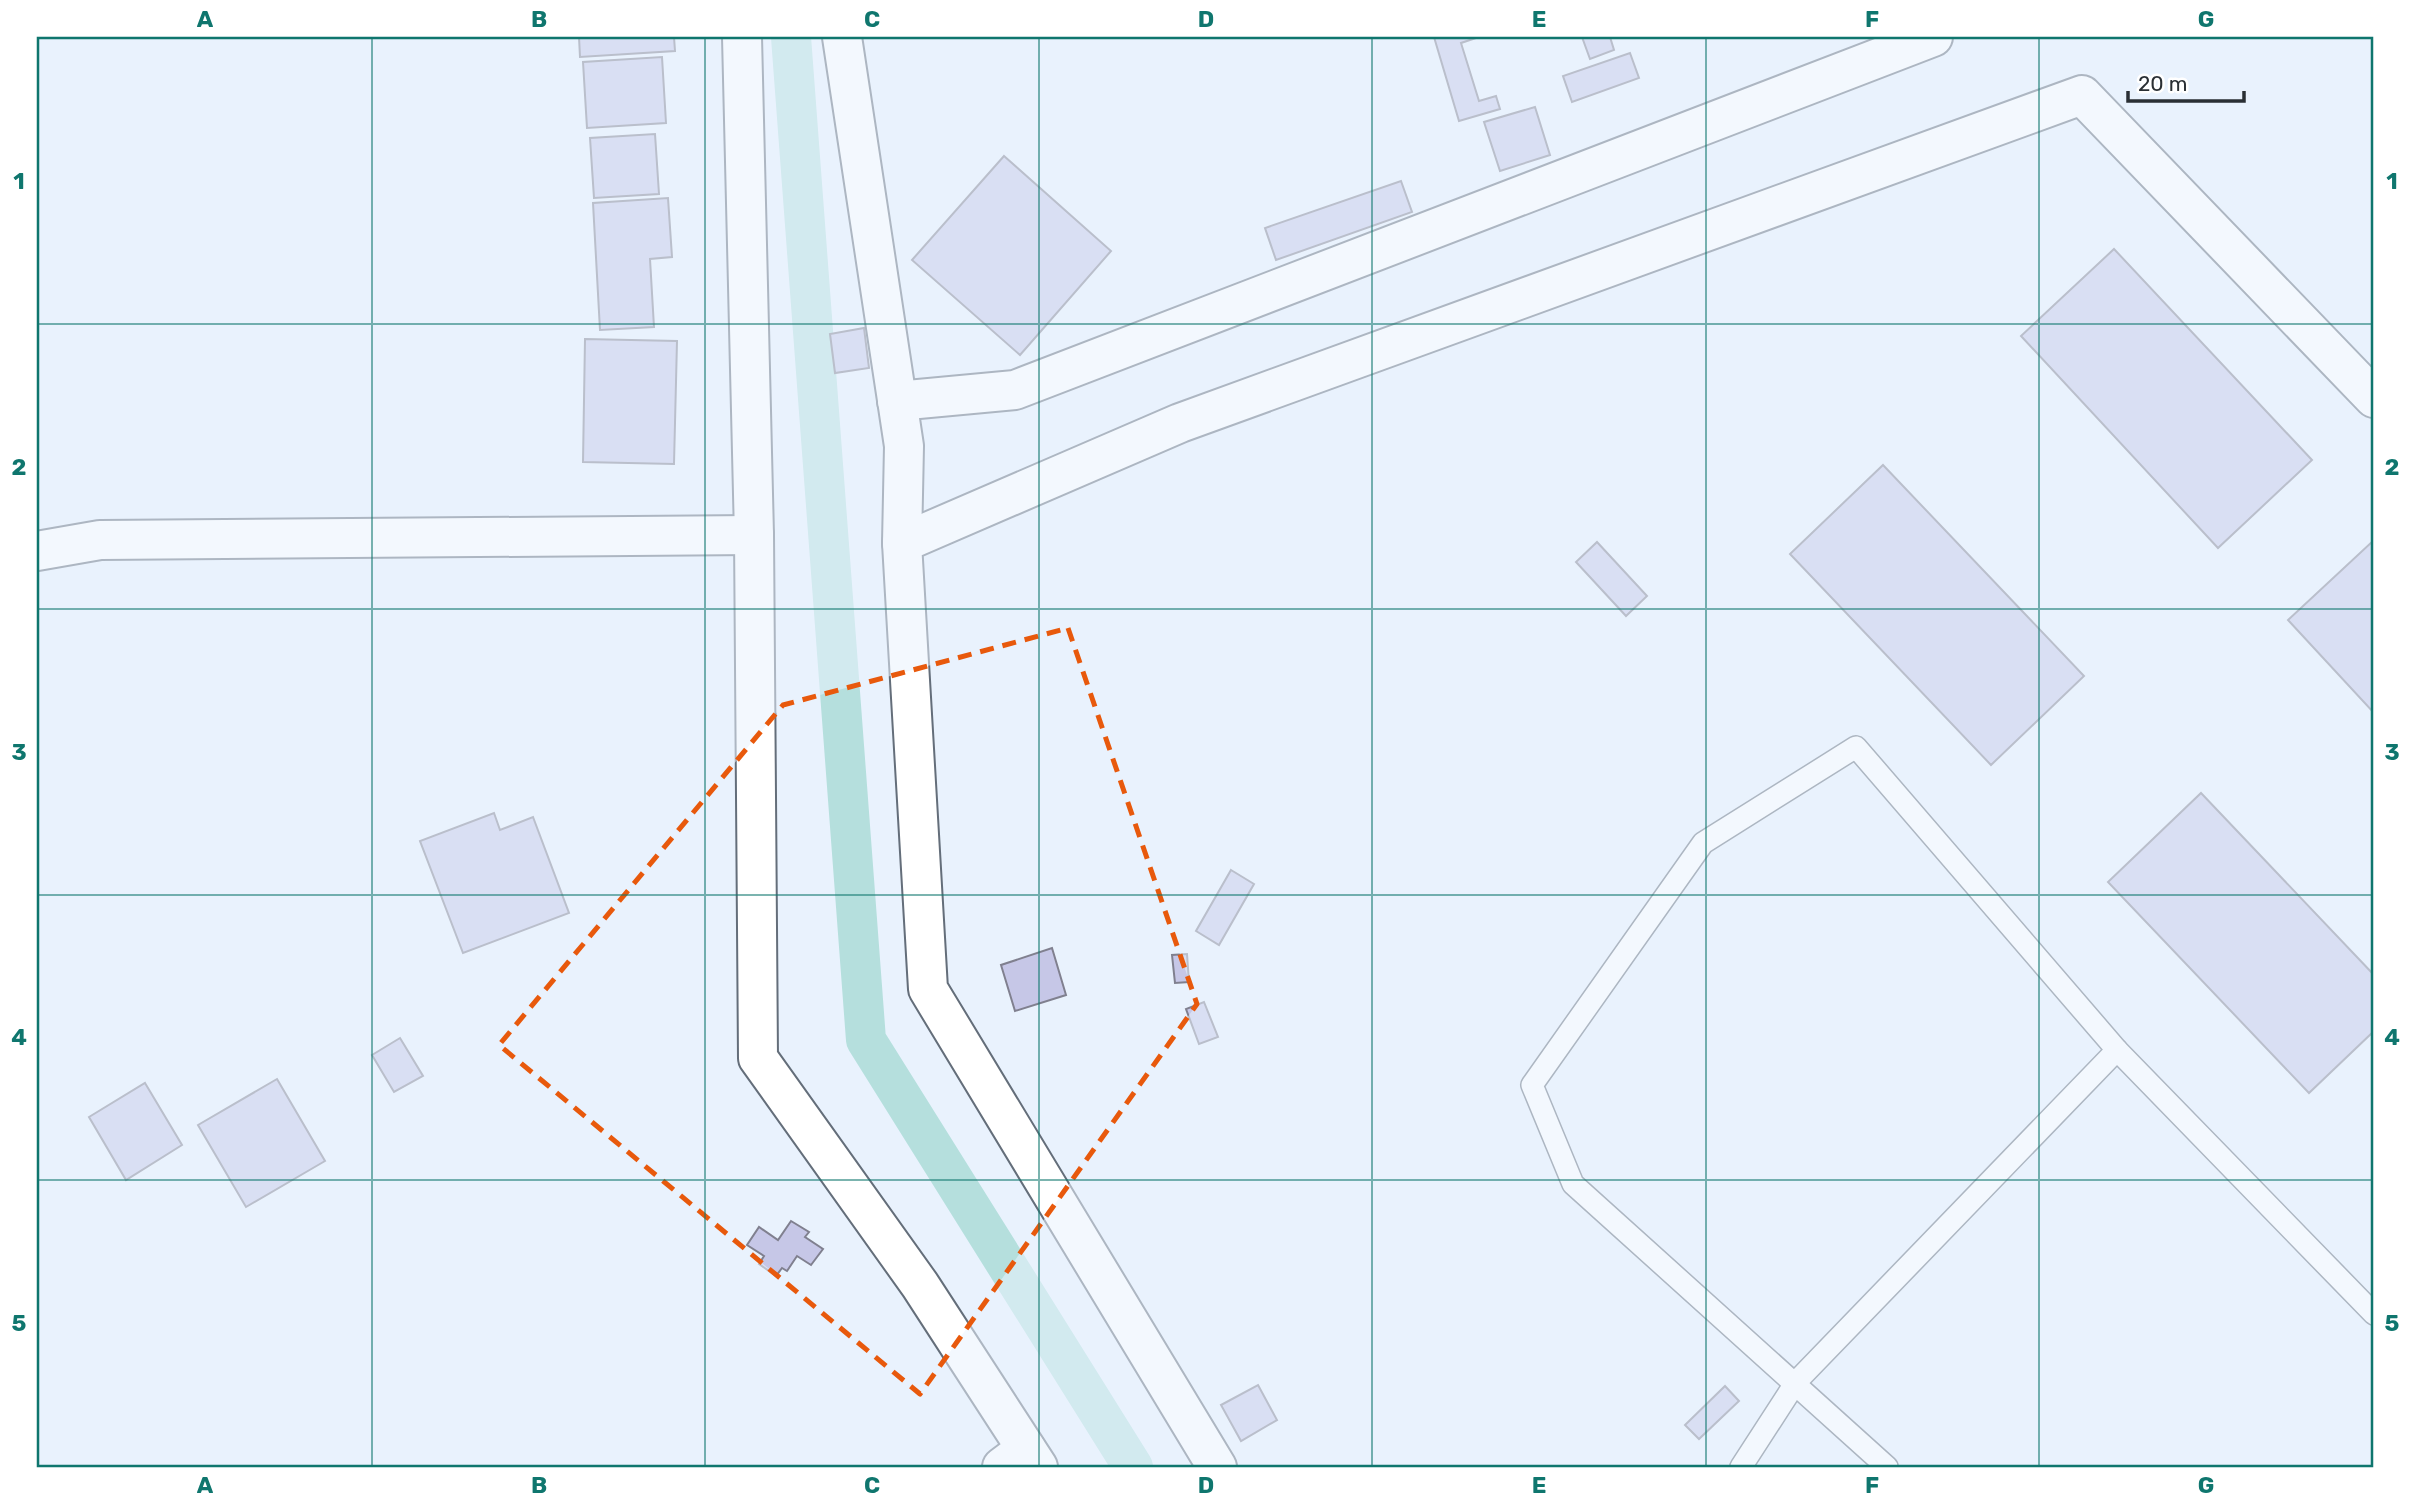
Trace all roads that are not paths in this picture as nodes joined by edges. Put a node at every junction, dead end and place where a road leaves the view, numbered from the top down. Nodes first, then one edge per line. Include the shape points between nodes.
1 (741, 37) edge
2 (842, 37) edge
3 (1934, 37) edge
4 (2374, 398) edge
5 (897, 401) junction
6 (754, 536) junction
7 (902, 542) junction
8 (37, 551) edge
9 (2117, 1050) junction
10 (2374, 1314) edge
11 (1796, 1382) junction
12 (1022, 1461) edge
13 (1217, 1467) edge
14 (1741, 1467) edge
15 (1887, 1467) edge

1 - 6 street
2 - 5 street
3 - 5 street via 1015,390
4 - 7 street via 2082,94 1180,423
5 - 7 street via 904,446
6 - 8 street via 100,540
6 - 12 street via 758,1058 920,1284
7 - 13 street via 928,989
9 - 10 lane
9 - 11 lane
9 - 11 lane via 1856,747 1703,844 1532,1085 1573,1184
11 - 14 lane
11 - 15 lane

